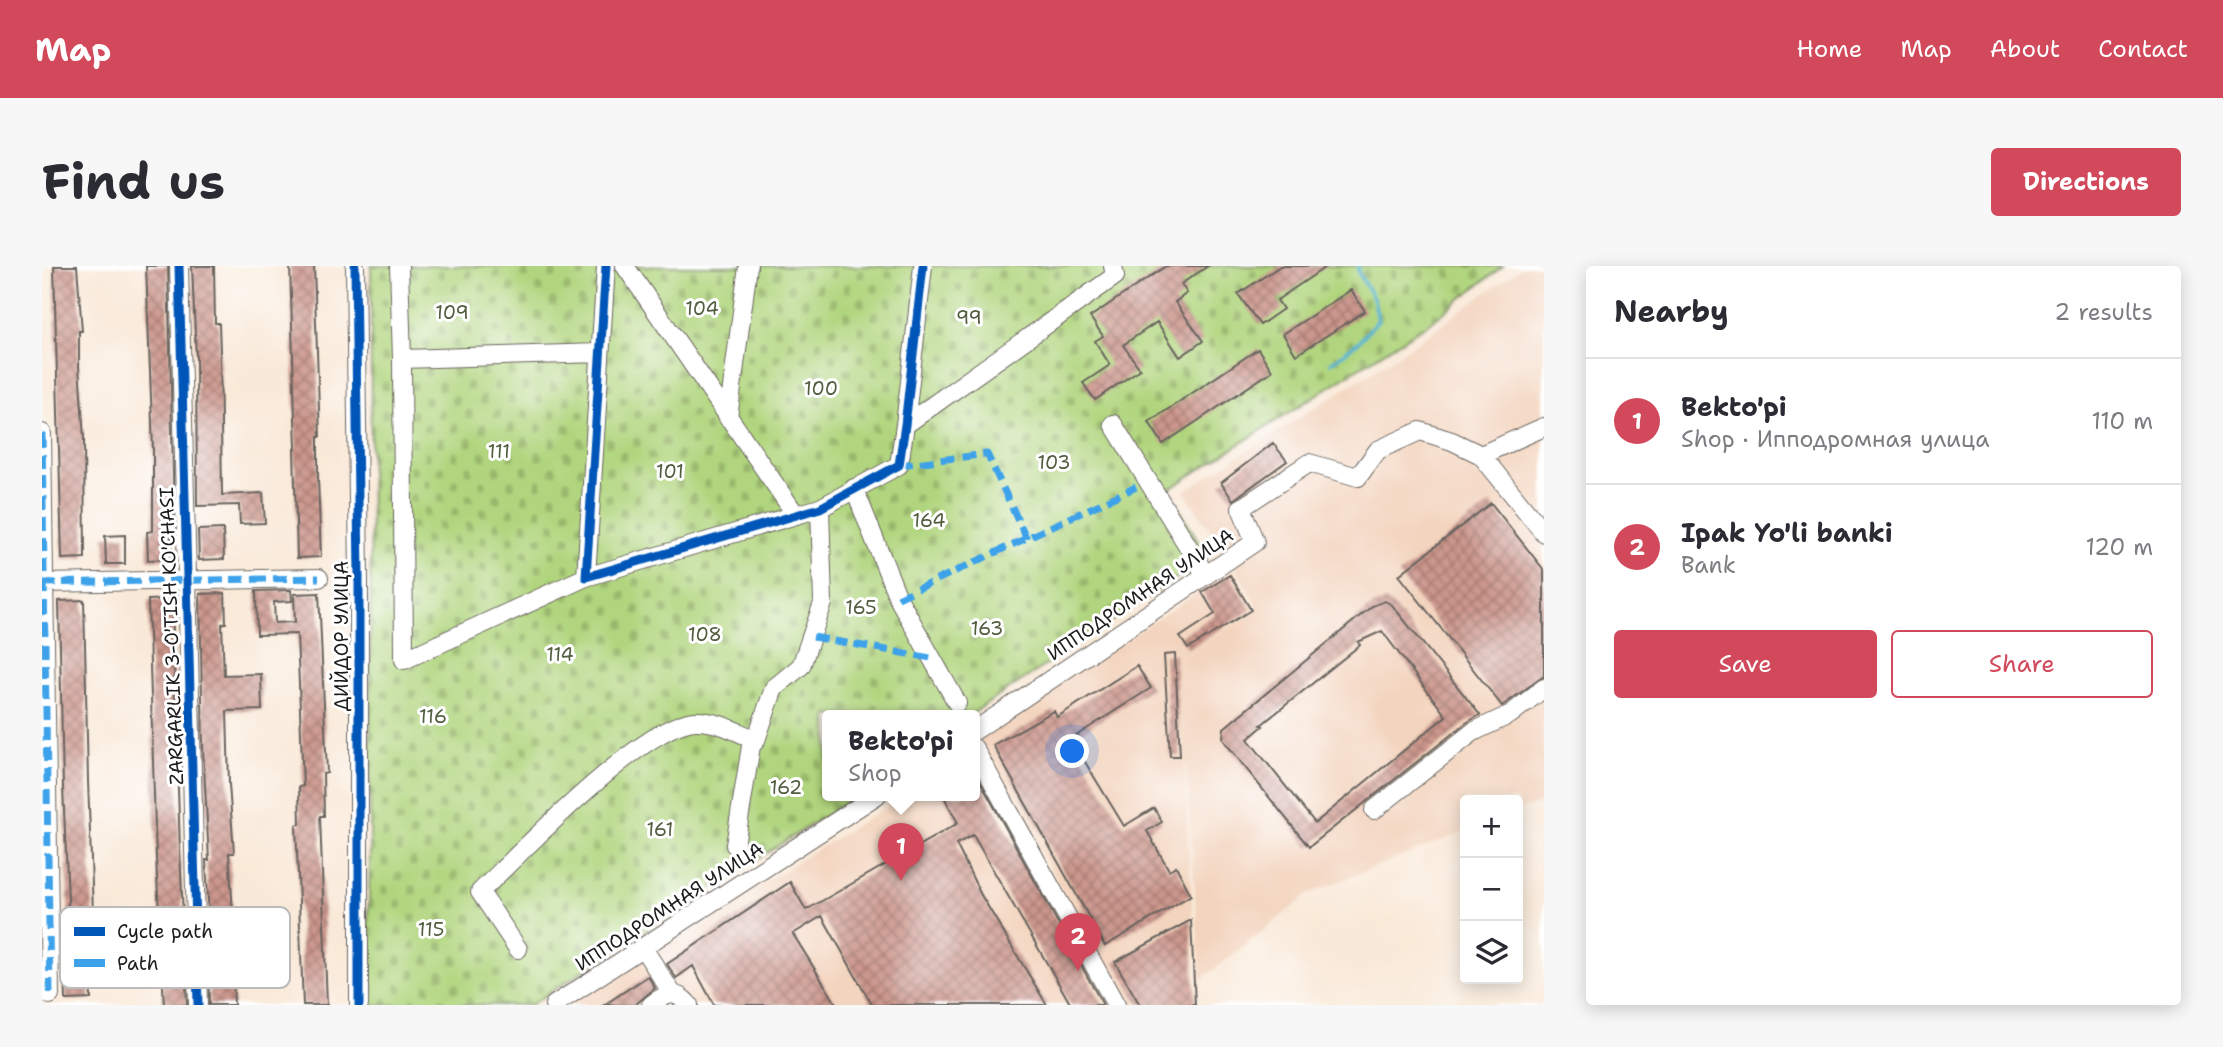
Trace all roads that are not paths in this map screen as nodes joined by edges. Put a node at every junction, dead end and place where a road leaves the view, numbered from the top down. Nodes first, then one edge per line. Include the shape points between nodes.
1 (179, 266) edge
2 (355, 266) edge
3 (399, 266) edge
4 (606, 266) edge
5 (625, 266) edge
6 (748, 266) edge
7 (923, 266) edge
8 (1113, 266) edge
9 (600, 353) junction
10 (402, 359) junction
11 (728, 418) junction
12 (1113, 424) dead end
13 (905, 425) junction
14 (1544, 427) edge
15 (42, 433) edge
16 (1481, 455) junction
17 (855, 488) junction
18 (820, 508) junction
19 (796, 515) junction
20 (1544, 533) edge
21 (1205, 574) junction
22 (586, 576) junction
23 (319, 578) dead end
24 (187, 580) junction
25 (44, 583) edge
26 (1544, 688) edge
27 (957, 703) dead end
28 (980, 728) edge
29 (756, 740) junction
30 (980, 757) edge
31 (868, 801) edge
32 (1374, 810) dead end
33 (735, 845) dead end
34 (195, 907) edge
35 (643, 948) junction
36 (518, 949) dead end
37 (672, 993) junction
38 (51, 997) edge
39 (359, 1005) edge
40 (554, 1005) edge
41 (651, 1005) edge
42 (689, 1005) edge
43 (1116, 1005) edge

1 - 24 street, ZARGARLIK 3-O'TISH KO'CHASI
2 - 39 street, ДИЙДОР УЛИЦА
3 - 10 street
4 - 9 street
5 - 11 street
6 - 11 street
7 - 13 street
8 - 13 street via 1115,275
9 - 10 street
9 - 22 street
10 - 22 street via 404,660
11 - 19 street
12 - 21 street
13 - 17 street via 898,465
14 - 16 street
15 - 25 street
16 - 20 street
16 - 21 street, ИППОДРОМНАЯ УЛИЦА via 1420,431 1378,450 1358,477 1309,463 1241,508 1255,542
17 - 18 street
17 - 27 street via 898,598
18 - 19 street
18 - 29 street via 822,603 801,666 774,688
19 - 22 street
21 - 28 street, ИППОДРОМНАЯ УЛИЦА
23 - 24 street
24 - 25 street
24 - 34 street, ZARGARLIK 3-O'TISH KO'CHASI
25 - 38 street
26 - 32 street via 1511,714 1473,732
29 - 33 street via 751,746
29 - 36 street via 694,721 661,733 625,757 480,892
30 - 43 street
31 - 35 street, ИППОДРОМНАЯ УЛИЦА
35 - 37 street
35 - 40 street, ИППОДРОМНАЯ УЛИЦА
37 - 41 street
37 - 42 street

